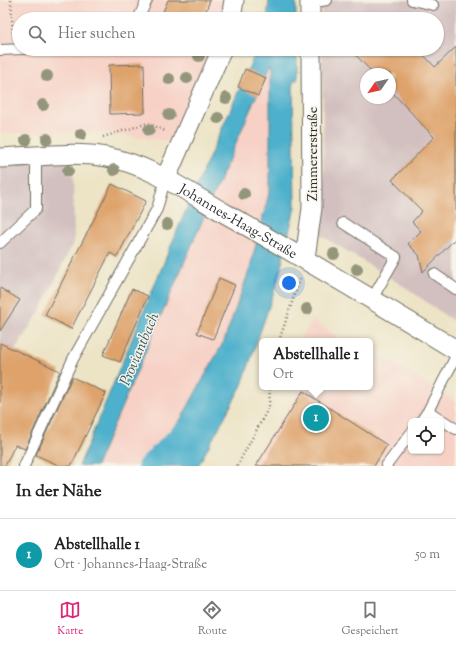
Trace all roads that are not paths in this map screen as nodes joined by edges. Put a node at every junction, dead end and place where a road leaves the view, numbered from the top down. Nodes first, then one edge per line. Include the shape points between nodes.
1 (147, 0) edge
2 (234, 0) edge
3 (412, 0) edge
4 (433, 5) dead end
5 (141, 12) edge
6 (232, 12) edge
7 (0, 50) edge
8 (12, 50) edge
9 (219, 56) edge
10 (311, 56) edge
11 (36, 157) junction
12 (0, 158) edge
13 (166, 180) junction
14 (343, 223) dead end
15 (0, 243) edge
16 (298, 255) junction
17 (434, 274) dead end
18 (456, 289) edge
19 (372, 299) junction
20 (456, 350) edge
21 (456, 356) edge
22 (428, 411) junction
23 (423, 418) edge
24 (456, 429) edge
25 (408, 437) edge
26 (24, 466) edge
27 (386, 466) edge

1 - 5 lane
2 - 6 street
3 - 4 lane
7 - 8 lane
9 - 13 street
10 - 16 street, Zimmererstraße via 312,208
11 - 12 street, Johannes-Haag-Straße
11 - 13 street, Johannes-Haag-Straße via 106,157 130,163
11 - 15 lane via 36,209
13 - 16 street, Johannes-Haag-Straße
13 - 26 lane via 157,209 74,359
14 - 19 lane via 396,257
16 - 19 street, Johannes-Haag-Straße
17 - 18 lane
19 - 20 street, Johannes-Haag-Straße
21 - 22 lane
22 - 23 lane
22 - 24 lane
25 - 27 lane

